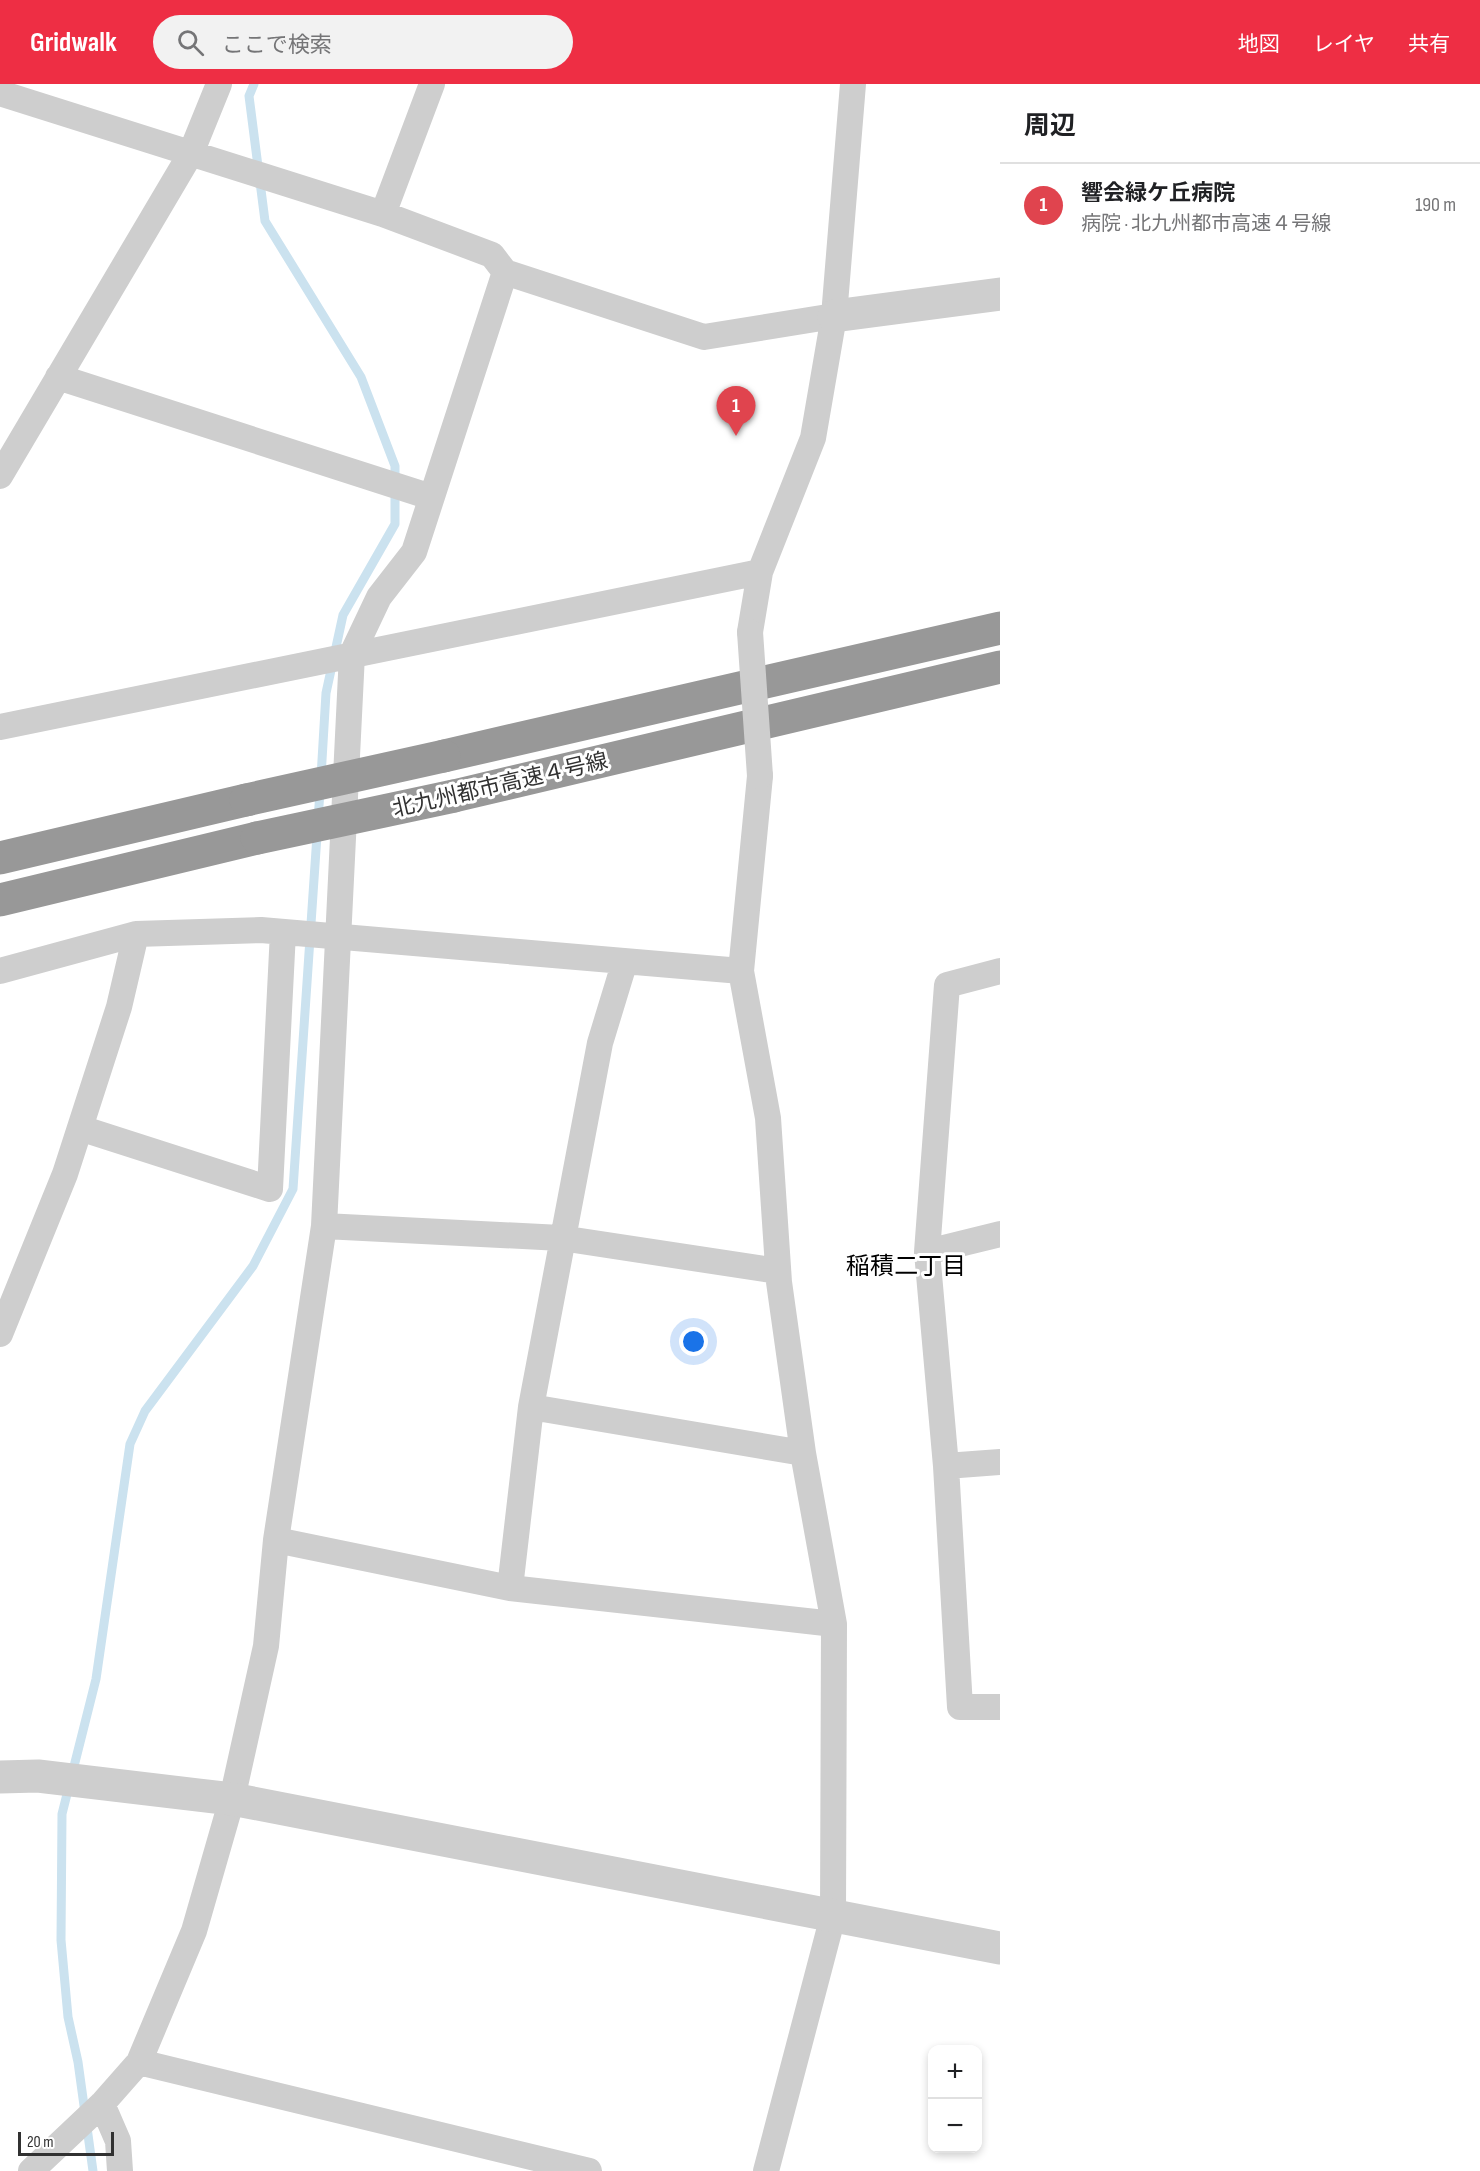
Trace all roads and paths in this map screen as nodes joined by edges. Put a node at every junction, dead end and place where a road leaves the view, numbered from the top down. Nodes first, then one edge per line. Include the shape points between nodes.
1 (219, 84) edge
2 (432, 84) edge
3 (853, 84) edge
4 (0, 93) edge
5 (191, 153) junction
6 (383, 214) junction
7 (505, 272) junction
8 (1000, 294) edge
9 (834, 316) junction
10 (58, 377) junction
11 (0, 476) edge
12 (431, 497) junction
13 (760, 572) junction
14 (1000, 628) edge
15 (352, 654) junction
16 (1000, 667) edge
17 (0, 726) edge
18 (0, 858) edge
19 (0, 900) edge
20 (283, 932) junction
21 (136, 934) junction
22 (338, 938) junction
23 (625, 961) junction
24 (0, 971) edge
25 (741, 971) junction
26 (1000, 971) edge
27 (80, 1128) junction
28 (324, 1226) junction
29 (1000, 1234) edge
30 (561, 1238) junction
31 (927, 1252) junction
32 (778, 1271) junction
33 (0, 1334) edge
34 (531, 1407) junction
35 (803, 1453) junction
36 (1000, 1462) edge
37 (946, 1467) junction
38 (276, 1540) junction
39 (510, 1588) junction
40 (834, 1624) junction
41 (1000, 1707) edge
42 (0, 1777) edge
43 (232, 1799) junction
44 (833, 1916) junction
45 (1000, 1948) edge
46 (139, 2062) junction
47 (102, 2104) junction
48 (31, 2171) edge
49 (120, 2171) edge
50 (589, 2171) edge
51 (766, 2171) edge

1 - 5 street
2 - 6 street
3 - 9 street
4 - 5 street
5 - 6 street
5 - 10 street
6 - 7 street via 492,255
7 - 9 street via 704,337
7 - 12 street
8 - 9 street
9 - 13 street via 813,438
10 - 11 street
10 - 12 street
12 - 15 street via 414,552 380,597
13 - 15 street
13 - 25 street, bridge via 750,632 760,776
14 - 18 highway, 北九州都市高速４号線, bridge
15 - 17 street
15 - 22 street
16 - 19 highway, 北九州都市高速４号線, bridge
20 - 21 street
20 - 22 street
20 - 27 street via 270,1189
21 - 24 street
21 - 27 street via 119,1007
22 - 23 street
22 - 28 street
23 - 25 street
23 - 30 street via 600,1043
25 - 32 street via 768,1118
26 - 31 street via 947,985
27 - 33 street
28 - 30 street
28 - 38 street
29 - 31 street
30 - 32 street
30 - 34 street
31 - 37 street
32 - 35 street
34 - 35 street
34 - 39 street
35 - 40 street
36 - 37 street
37 - 41 street via 960,1707
38 - 39 street
38 - 43 street via 266,1646
39 - 40 street
40 - 44 street
42 - 43 street via 38,1776
43 - 44 street
43 - 46 street via 194,1931
44 - 45 street
44 - 51 street
46 - 47 street
46 - 50 street
47 - 48 street
47 - 49 street via 118,2141

